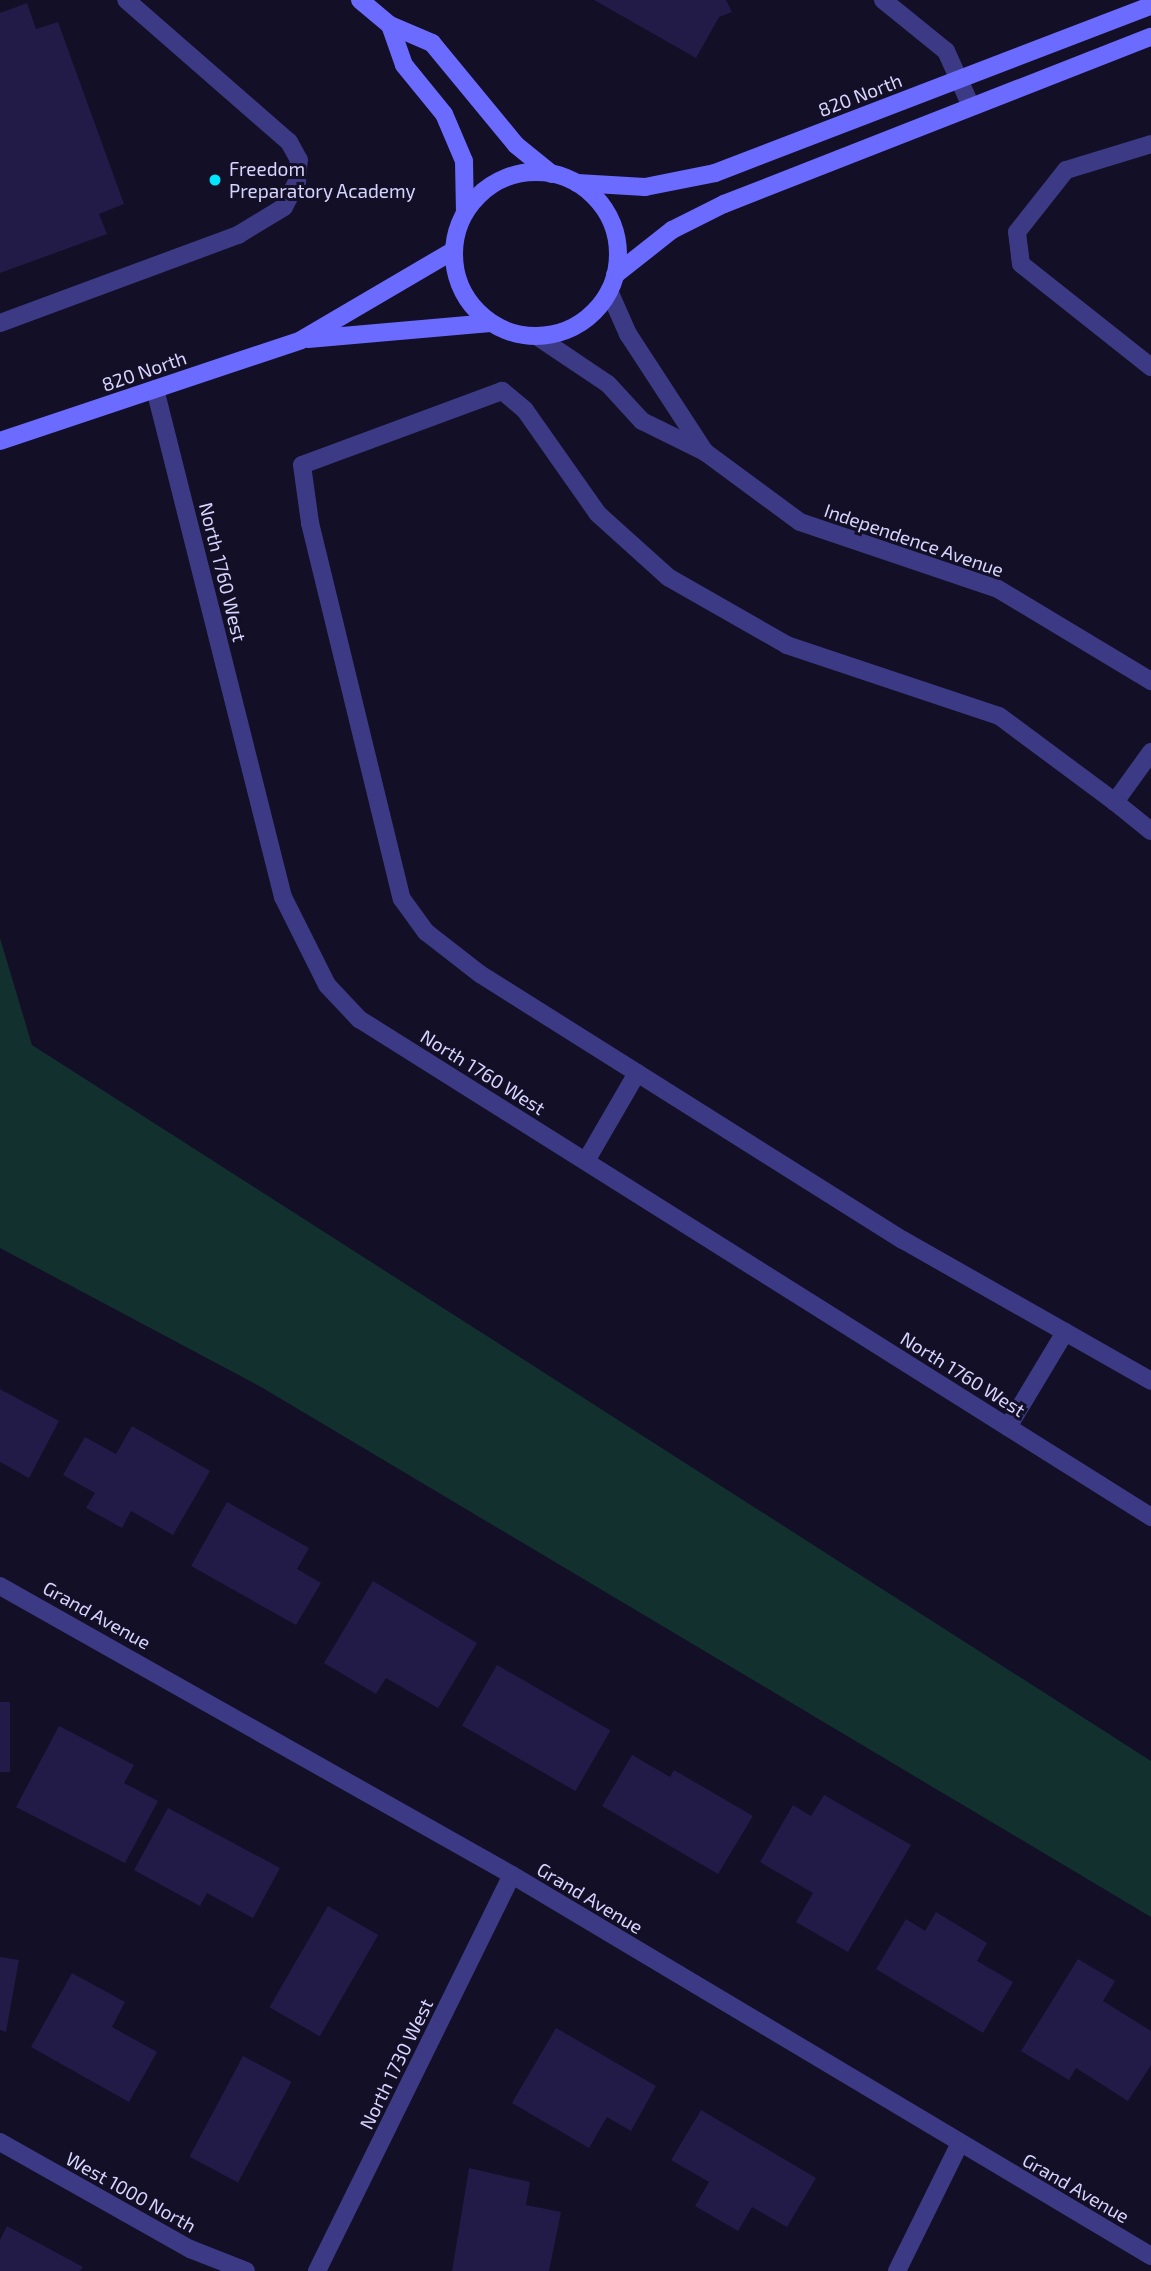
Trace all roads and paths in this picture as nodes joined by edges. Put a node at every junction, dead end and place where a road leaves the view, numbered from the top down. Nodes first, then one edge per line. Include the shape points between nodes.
1 (126, 0) edge
2 (360, 0) edge
3 (883, 0) edge
4 (1151, 6) edge
5 (390, 25) junction
6 (1151, 37) edge
7 (960, 79) junction
8 (971, 106) junction
9 (1151, 144) edge
10 (552, 174) junction
11 (577, 183) junction
12 (465, 212) junction
13 (453, 251) junction
14 (612, 283) junction
15 (0, 323) edge
16 (490, 323) junction
17 (538, 337) junction
18 (301, 340) junction
19 (1151, 367) edge
20 (155, 389) junction
21 (0, 441) edge
22 (705, 452) junction
23 (1151, 681) edge
24 (1151, 752) edge
25 (1115, 802) junction
26 (1151, 831) edge
27 (637, 1073) junction
28 (586, 1161) junction
29 (1065, 1332) junction
30 (1151, 1381) edge
31 (1008, 1427) junction
32 (1151, 1517) edge
33 (0, 1586) edge
34 (512, 1875) junction
35 (0, 2142) edge
36 (959, 2145) junction
37 (1151, 2256) edge
38 (246, 2271) edge
39 (317, 2271) edge
40 (897, 2271) edge

1 - 15 street via 289,142 299,160 297,181 284,207 238,235
2 - 5 main road
3 - 7 street via 937,40
4 - 7 main road, 820 North
5 - 10 main road via 432,43 516,145
5 - 12 main road via 404,65 444,114 464,161
6 - 8 main road
7 - 8 street
7 - 11 main road, 820 North via 715,173 636,188
8 - 14 main road via 698,216
9 - 19 street via 1066,170 1017,232 1021,264
10 - 11 main road
10 - 12 main road via 502,179
11 - 14 main road via 612,222
12 - 13 main road
13 - 16 main road via 462,292
13 - 18 main road, 820 North
14 - 17 main road via 580,324
14 - 22 street, Independence Avenue via 628,334
16 - 17 main road
16 - 18 main road, 820 North
17 - 22 street, Independence Avenue via 608,384 642,421
18 - 20 main road, 820 North
20 - 21 main road, 820 North
20 - 28 street, North 1760 West via 283,897 300,943 327,985 359,1019
22 - 23 street, Independence Avenue via 800,522 998,589
24 - 25 street
25 - 26 street
25 - 27 street via 999,716 787,645 668,577 598,514 525,410 502,391 302,465 310,523 402,899 426,932 480,974
27 - 28 street
27 - 29 street via 903,1240
28 - 31 street, North 1760 West
29 - 30 street
29 - 31 street
31 - 32 street, North 1760 West
33 - 34 street, Grand Avenue
34 - 36 street, Grand Avenue
34 - 39 street, North 1730 West
35 - 38 street, West 1000 North via 190,2249
36 - 37 street, Grand Avenue
36 - 40 street

